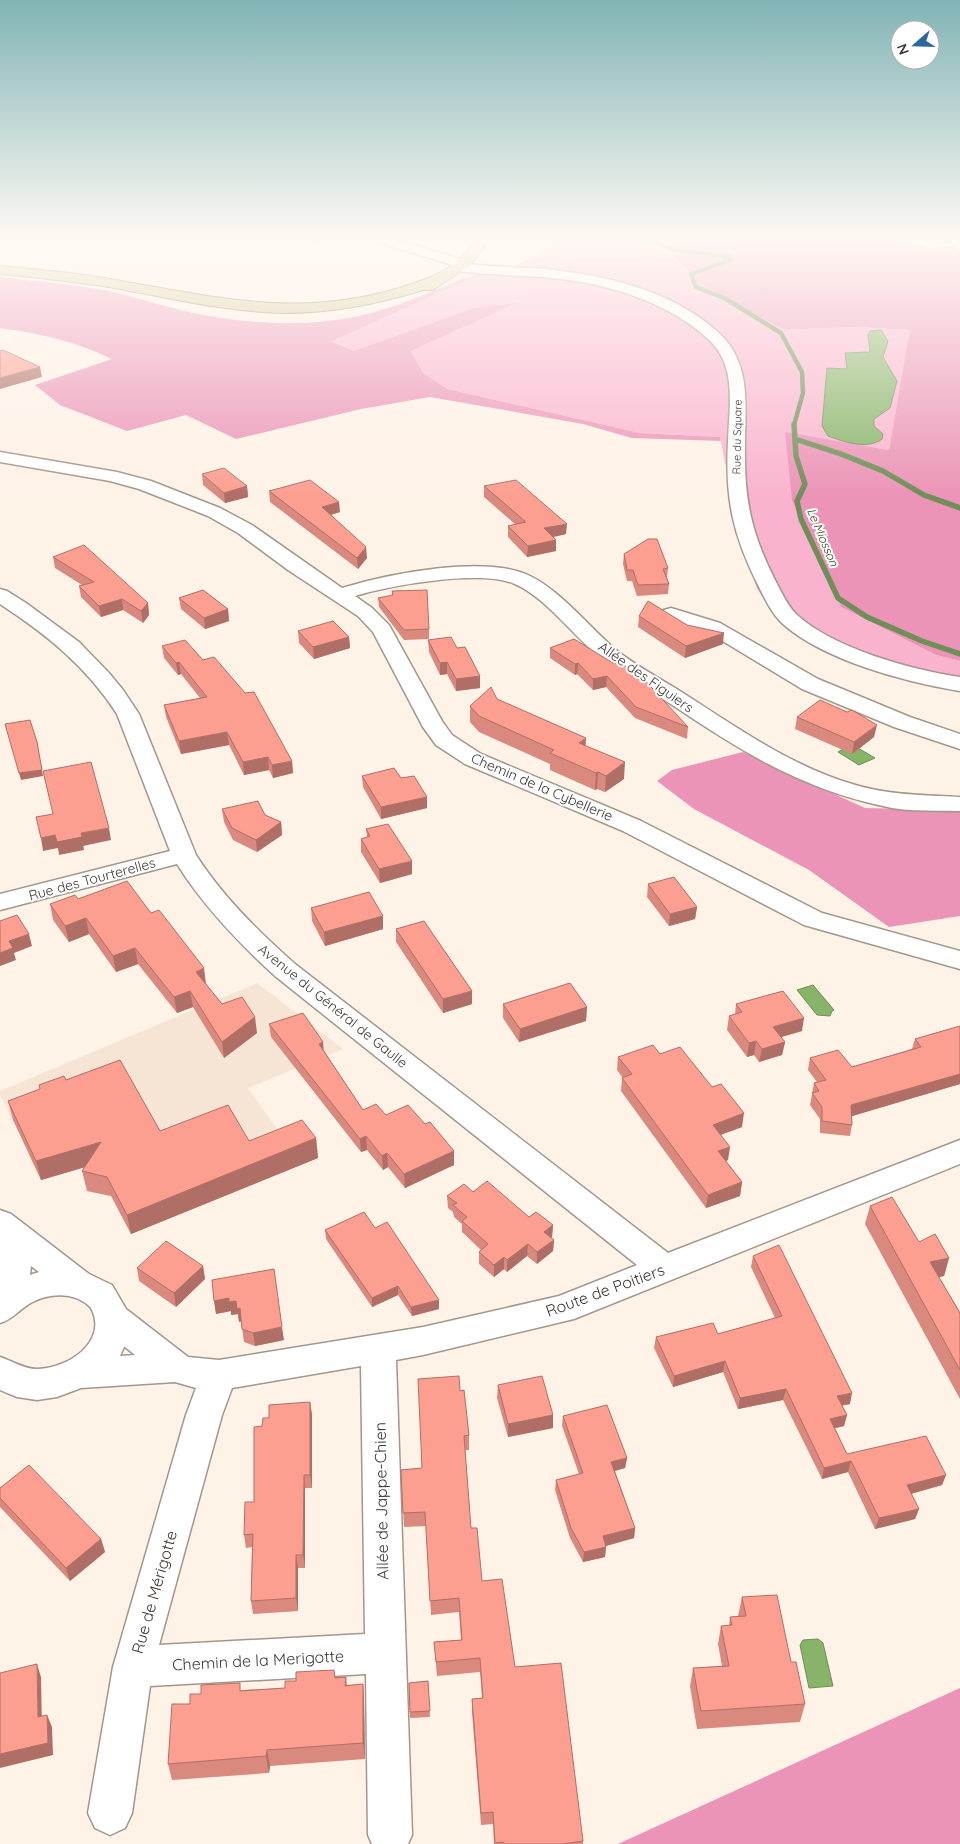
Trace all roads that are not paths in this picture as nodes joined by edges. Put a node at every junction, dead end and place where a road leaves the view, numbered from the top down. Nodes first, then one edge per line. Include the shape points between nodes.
1 (699, 324) edge
2 (0, 457) edge
3 (0, 595) edge
4 (339, 595) junction
5 (670, 614) edge
6 (960, 684) edge
7 (960, 742) edge
8 (960, 804) edge
9 (184, 855) junction
10 (0, 902) edge
11 (960, 960) edge
12 (960, 1152) edge
13 (9, 1230) edge
14 (665, 1269) junction
15 (78, 1284) junction
16 (6, 1304) edge
17 (113, 1318) junction
18 (378, 1349) junction
19 (176, 1367) junction
20 (80, 1373) junction
21 (219, 1375) junction
22 (5, 1380) edge
23 (384, 1653) junction
24 (133, 1667) junction
25 (110, 1813) dead end
26 (390, 1835) dead end

1 - 6 street, Rue du Square via 714,336 731,359 738,379 736,488 744,532 776,602 790,619 820,639 857,656 910,673
2 - 4 street, Chemin de la Cybellerie via 111,476 181,498 245,529
3 - 9 street, Avenue du Général de Gaulle via 66,640 117,696 128,714
4 - 8 street, Allée des Figuiers via 378,583 473,571 497,572 523,580 542,592 610,655 743,742 795,769 843,789 894,802
4 - 11 street, Chemin de la Cybellerie via 365,612 382,629 431,722 444,740 473,759 632,826 814,919
5 - 7 street via 713,627 810,684
9 - 10 street, Rue des Tourterelles
9 - 14 street, Avenue du Général de Gaulle via 224,910 285,970
12 - 14 street, Route de Poitiers
13 - 15 street
13 - 16 street
14 - 18 street, Route de Poitiers via 562,1310
15 - 16 street via 68,1281 45,1283 20,1292
15 - 17 street via 90,1287 105,1299
17 - 19 street, Route de Poitiers
17 - 20 street via 110,1339 99,1358
18 - 21 street, Route de Poitiers
18 - 23 street, Allée de Jappe-Chien
19 - 20 street, Route de Poitiers
19 - 21 street, Route de Poitiers via 191,1373
20 - 22 street via 55,1384 28,1385
21 - 24 street, Rue de Mérigotte via 206,1408
23 - 24 street, Chemin de la Merigotte
23 - 26 street, Allée de Jappe-Chien
24 - 25 street, Rue de Mérigotte

